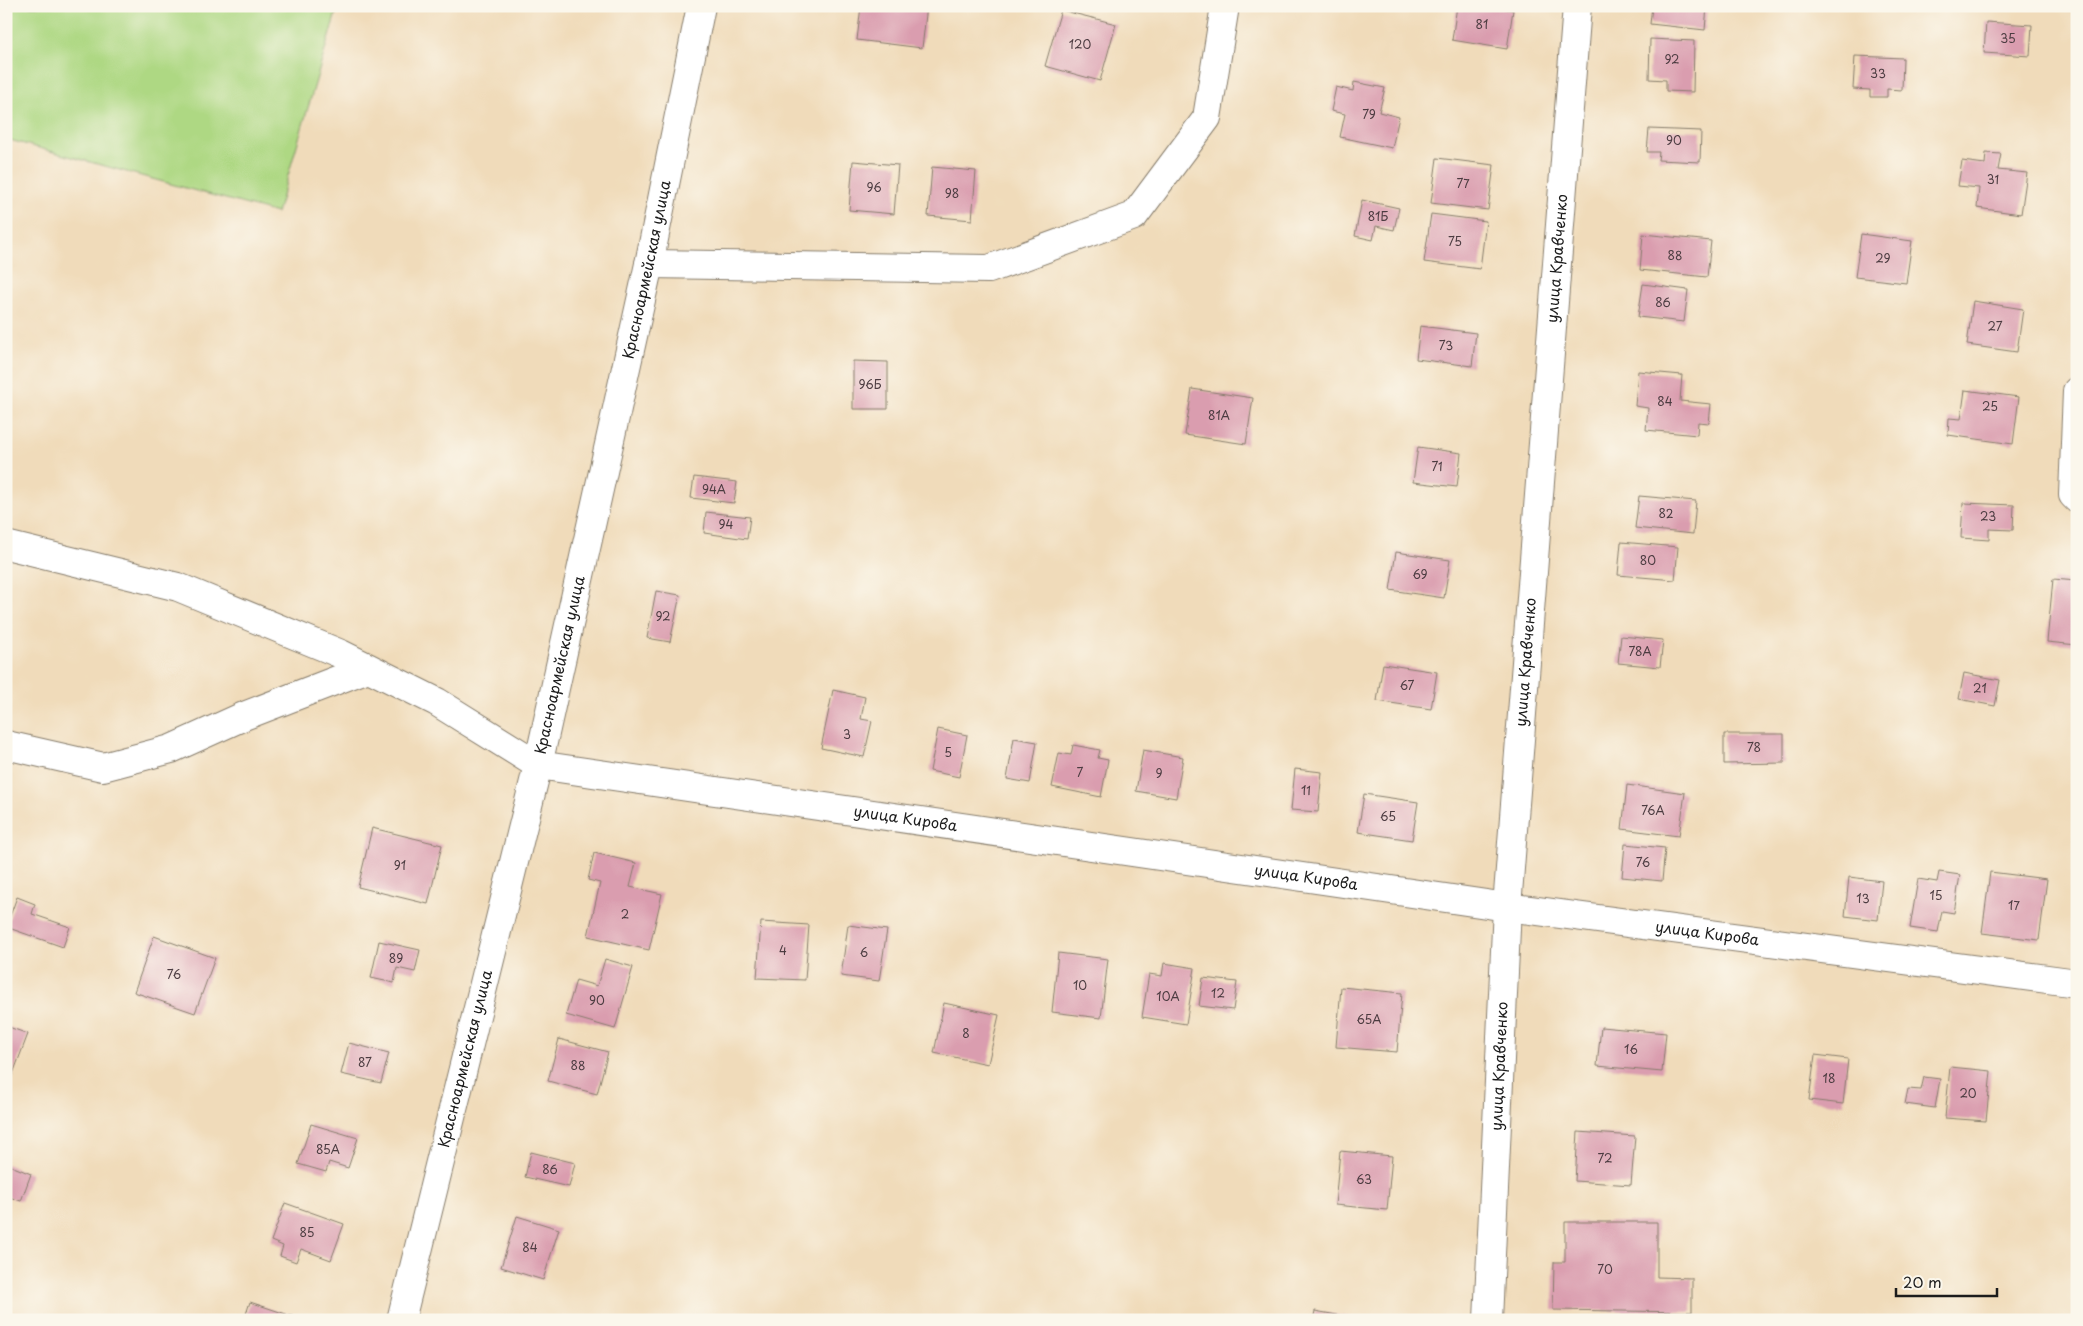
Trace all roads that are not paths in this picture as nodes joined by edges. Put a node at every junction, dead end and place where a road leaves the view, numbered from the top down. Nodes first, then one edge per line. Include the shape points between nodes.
1 (701, 6) edge
2 (1225, 6) edge
3 (1577, 6) edge
4 (649, 264) junction
5 (2077, 391) edge
6 (2077, 499) edge
7 (6, 545) edge
8 (368, 668) junction
9 (6, 745) edge
10 (538, 765) junction
11 (1507, 907) junction
12 (2077, 982) edge
13 (401, 1320) edge
14 (1488, 1320) edge

1 - 4 street, Красноармейская улица
2 - 4 street via 1207,118 1134,216 989,269
3 - 11 street, улица Кравченко
4 - 10 street, Красноармейская улица
5 - 6 street via 2073,495
7 - 8 street via 178,587
8 - 9 street via 244,716 172,749 103,767
8 - 10 street via 437,702
10 - 11 street, улица Кирова
10 - 13 street, Красноармейская улица
11 - 12 street, улица Кирова
11 - 14 street, улица Кравченко

